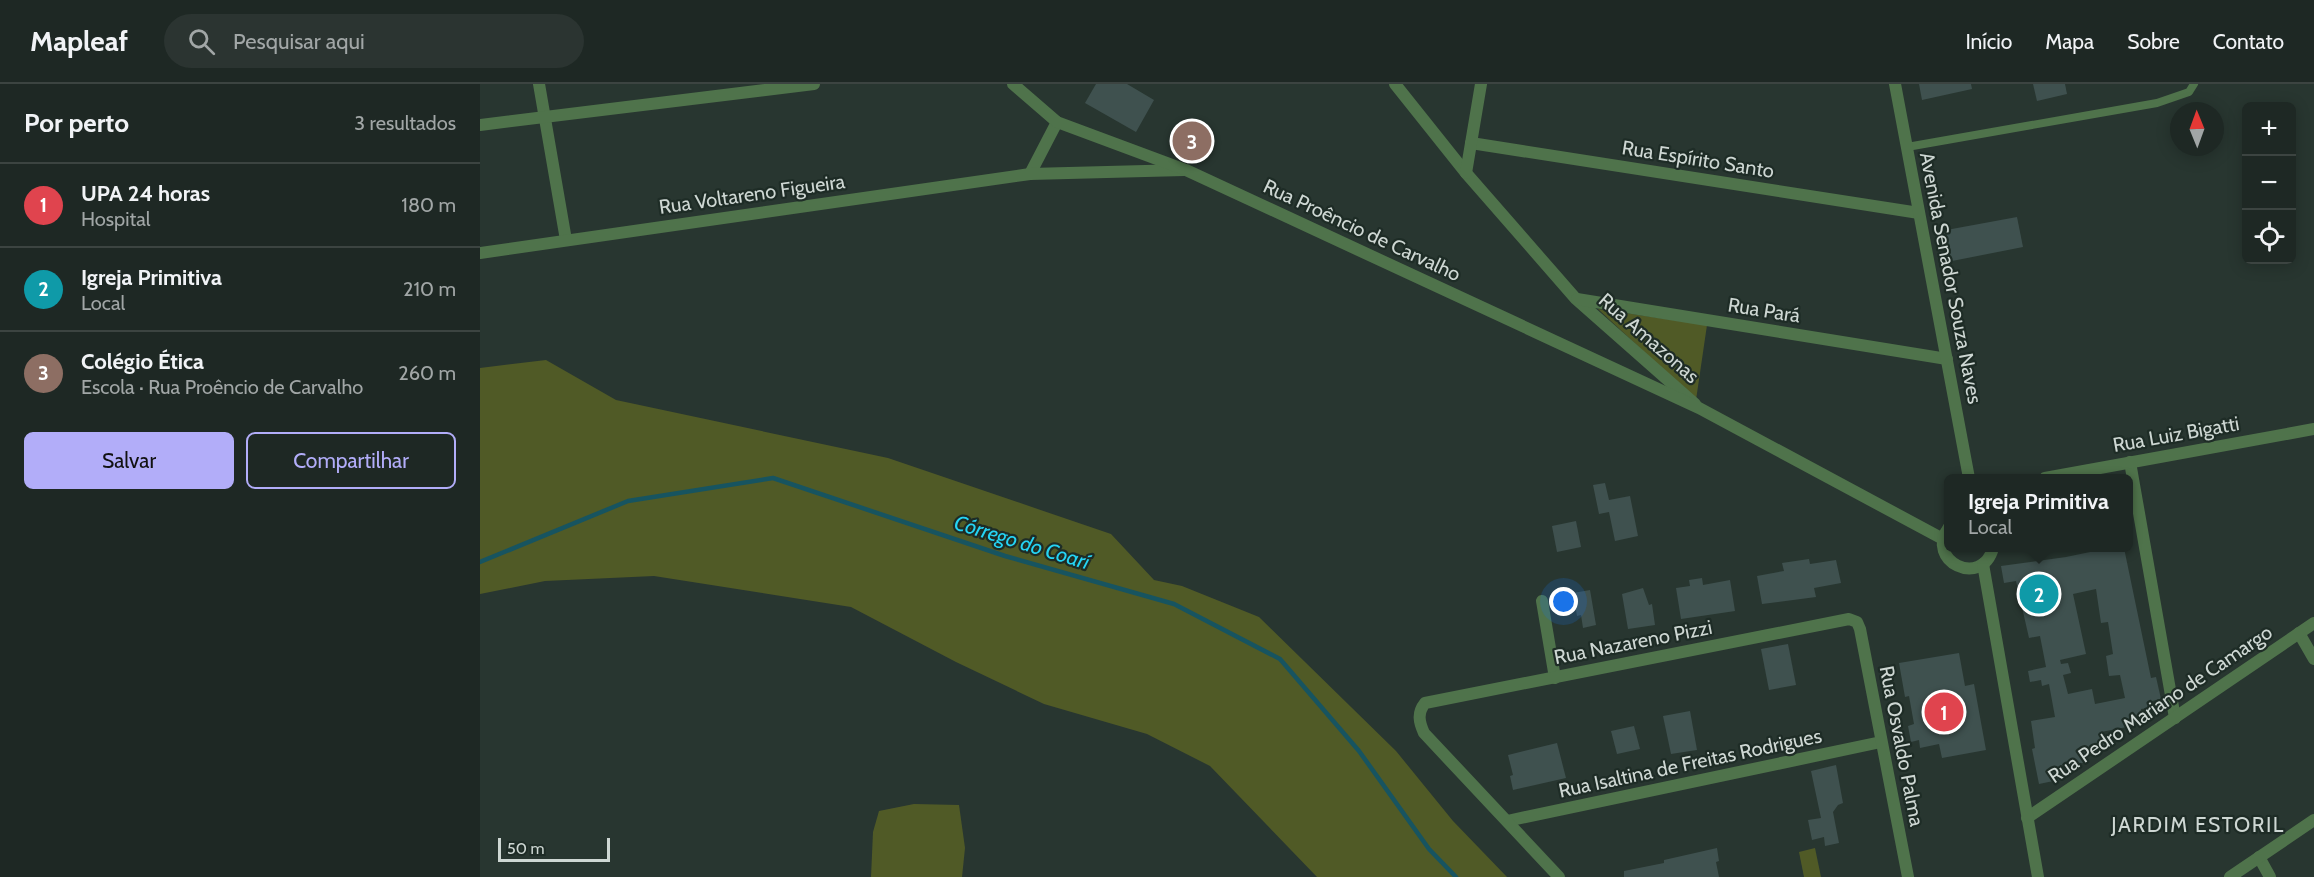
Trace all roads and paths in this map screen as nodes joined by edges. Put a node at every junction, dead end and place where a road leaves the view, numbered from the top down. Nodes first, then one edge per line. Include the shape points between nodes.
1 (538, 84) edge
2 (814, 84) edge
3 (1013, 84) edge
4 (1395, 84) edge
5 (1481, 84) edge
6 (1895, 84) edge
7 (2194, 84) edge
8 (543, 117) junction
9 (1057, 122) junction
10 (480, 125) edge
11 (1471, 142) junction
12 (1907, 147) junction
13 (1185, 170) junction
14 (1466, 173) junction
15 (1030, 174) junction
16 (1919, 213) junction
17 (566, 240) junction
18 (480, 254) edge
19 (1576, 299) junction
20 (1947, 359) junction
21 (1699, 408) junction
22 (2314, 429) edge
23 (2130, 462) junction
24 (1968, 474) edge
25 (2066, 474) edge
26 (2132, 474) edge
27 (2133, 479) edge
28 (1943, 539) joint
29 (1944, 549) edge
30 (1946, 552) edge
31 (1992, 552) edge
32 (1983, 564) junction
33 (1542, 601) dead end
34 (1857, 622) joint
35 (2314, 623) edge
36 (2299, 633) junction
37 (2314, 659) edge
38 (1555, 678) junction
39 (2175, 718) junction
40 (1881, 742) junction
41 (2027, 818) junction
42 (2314, 820) edge
43 (1507, 821) junction
44 (2259, 857) junction
45 (1558, 877) edge
46 (1908, 877) edge
47 (2038, 877) edge
48 (2230, 877) edge
49 (2270, 877) edge

1 - 8 street
2 - 8 street
3 - 9 street, Rua Proêncio de Carvalho
4 - 14 street, Rua Amazonas
5 - 11 street
6 - 12 street, Avenida Senador Souza Naves
7 - 12 lane via 2189,92 2157,103
8 - 10 street
8 - 17 street
9 - 13 street, Rua Proêncio de Carvalho
9 - 15 street
11 - 14 street
11 - 16 street, Rua Espírito Santo
12 - 16 street, Avenida Senador Souza Naves
13 - 15 street, Rua Voltareno Figueira
13 - 21 street, Rua Proêncio de Carvalho
14 - 19 street, Rua Amazonas
15 - 17 street, Rua Voltareno Figueira
16 - 20 street, Avenida Senador Souza Naves
17 - 18 street, Rua Voltareno Figueira
19 - 20 street, Rua Pará
19 - 21 street, Rua Amazonas
20 - 24 street, Avenida Senador Souza Naves
21 - 28 street, Rua Amazonas
22 - 23 street, Rua Luiz Bigatti
23 - 25 street, Rua Luiz Bigatti
23 - 26 street
27 - 39 street
28 - 29 street
30 - 32 street via 1951,562 1966,569
31 - 32 street
32 - 41 street
33 - 38 street
34 - 38 street, Rua Nazareno Pizzi via 1842,620
34 - 40 street, Rua Osvaldo Palma
35 - 36 street, Rua Pedro Mariano de Camargo
36 - 37 street
36 - 39 street, Rua Pedro Mariano de Camargo
38 - 43 street, Rua Nazareno Pizzi via 1439,699 1420,709 1419,723 1424,733
39 - 41 street, Rua Pedro Mariano de Camargo
40 - 43 street, Rua Isaltina de Freitas Rodrigues
40 - 46 street, Rua Osvaldo Palma
41 - 47 street
42 - 44 street
43 - 45 street
44 - 48 street
44 - 49 street

